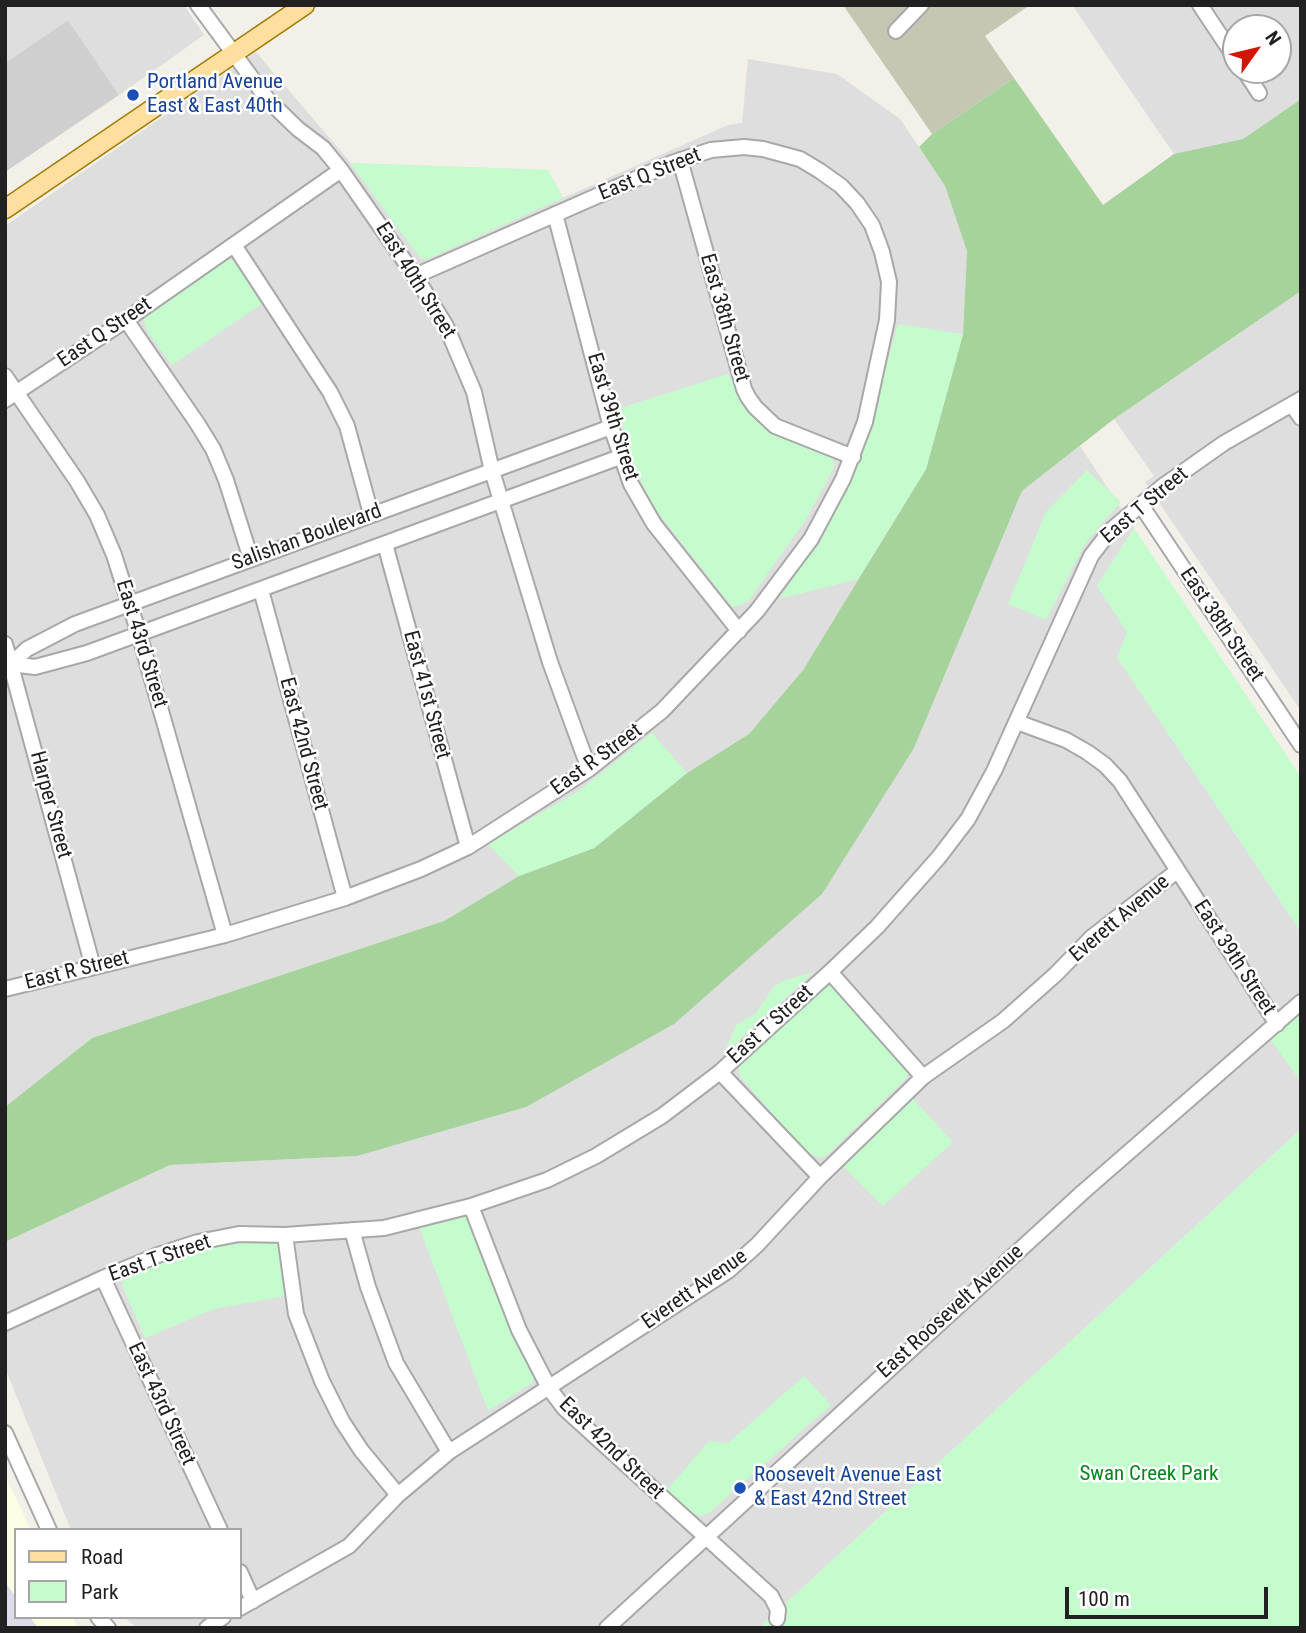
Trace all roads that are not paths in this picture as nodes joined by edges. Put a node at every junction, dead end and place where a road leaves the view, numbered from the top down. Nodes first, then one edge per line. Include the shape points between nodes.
1 (198, 5) edge
2 (305, 5) edge
3 (921, 5) edge
4 (1200, 5) edge
5 (896, 31) dead end
6 (1222, 38) edge
7 (233, 55) junction
8 (1253, 84) edge
9 (1259, 93) dead end
10 (681, 160) junction
11 (341, 170) junction
12 (5, 209) edge
13 (555, 214) junction
14 (872, 225) joint
15 (234, 245) junction
16 (415, 276) junction
17 (126, 320) junction
18 (5, 376) edge
19 (11, 396) edge
20 (1296, 402) edge
21 (1301, 418) edge
22 (611, 428) junction
23 (620, 457) junction
24 (853, 457) junction
25 (492, 471) junction
26 (502, 501) junction
27 (1141, 505) junction
28 (371, 514) junction
29 (385, 544) junction
30 (251, 559) junction
31 (261, 590) junction
32 (130, 603) junction
33 (739, 631) junction
34 (139, 634) junction
35 (5, 644) edge
36 (8, 665) edge
37 (1017, 722) junction
38 (1301, 745) edge
39 (589, 769) junction
40 (468, 847) junction
41 (1177, 871) junction
42 (345, 898) junction
43 (225, 935) junction
44 (93, 967) junction
45 (830, 972) junction
46 (5, 989) edge
47 (1301, 1002) edge
48 (1277, 1024) junction
49 (720, 1072) junction
50 (923, 1077) junction
51 (820, 1177) junction
52 (471, 1206) junction
53 (352, 1230) junction
54 (285, 1235) junction
55 (103, 1278) junction
56 (5, 1323) edge
57 (549, 1388) junction
58 (5, 1433) edge
59 (449, 1452) junction
60 (398, 1494) junction
61 (48, 1528) edge
62 (219, 1528) edge
63 (704, 1537) junction
64 (242, 1576) edge
65 (253, 1601) junction
66 (242, 1607) edge
67 (778, 1619) dead end
68 (607, 1628) edge

1 - 7 street, East 40th Street
2 - 7 main road
3 - 5 street
4 - 6 street
7 - 11 street, East 40th Street via 268,100
7 - 12 main road
8 - 9 street
10 - 13 street, East Q Street
10 - 14 street, East Q Street via 711,150 744,147 800,159 841,186
10 - 24 street, East 38th Street via 748,397 775,426
11 - 15 street, East Q Street
11 - 16 street, East 40th Street
13 - 16 street, East Q Street
13 - 22 street, East 39th Street
14 - 24 street, East R Street via 889,282 887,320
15 - 17 street, East Q Street
15 - 28 street via 330,392 347,426
16 - 25 street, East 40th Street via 461,357 474,391
17 - 19 street, East Q Street
17 - 30 street via 213,449
18 - 19 street, East 43rd Street
19 - 32 street, East 43rd Street via 77,481 97,515
20 - 21 street
20 - 27 street, East T Street via 1224,443
22 - 23 street, East 39th Street
22 - 25 street, Salishan Boulevard
23 - 26 street, Salishan Boulevard
23 - 33 street, East 39th Street via 645,512
24 - 33 street, East R Street via 811,539
25 - 26 street, East 40th Street
25 - 28 street, Salishan Boulevard
26 - 29 street, Salishan Boulevard
26 - 39 street, East 40th Street via 550,662
27 - 37 street, East T Street via 1111,530 1091,556
27 - 38 street, East 38th Street
28 - 30 street, Salishan Boulevard
29 - 31 street, Salishan Boulevard
29 - 40 street, East 41st Street
30 - 32 street, Salishan Boulevard
31 - 34 street, Salishan Boulevard
31 - 42 street, East 42nd Street
32 - 34 street, East 43rd Street
32 - 36 street, Salishan Boulevard via 41,640
33 - 39 street, East R Street via 662,711
34 - 36 street, Salishan Boulevard via 47,664
34 - 43 street, East 43rd Street
35 - 36 street, Harper Street
36 - 44 street, Harper Street
37 - 41 street, East 39th Street via 1066,740 1105,765
37 - 45 street, East T Street via 961,829 884,919
39 - 40 street, East R Street
40 - 42 street, East R Street
41 - 48 street, East 39th Street
41 - 50 street, Everett Avenue via 1092,937 1003,1021
42 - 43 street, East R Street
43 - 44 street, East R Street
44 - 46 street, East R Street
45 - 49 street, East T Street
45 - 50 street
47 - 48 street, East Roosevelt Avenue
48 - 63 street, East Roosevelt Avenue via 1083,1192
49 - 51 street
49 - 52 street, East T Street via 662,1116 596,1156 539,1183
50 - 51 street, Everett Avenue
51 - 57 street, Everett Avenue via 728,1271
52 - 53 street, East T Street via 384,1228
52 - 57 street, East 42nd Street via 519,1330
53 - 54 street, East T Street
53 - 59 street via 396,1363
54 - 55 street, East T Street via 239,1234 198,1242
54 - 60 street via 296,1314 322,1381 360,1450
55 - 56 street, East T Street
55 - 62 street, East 43rd Street
57 - 59 street, Everett Avenue
57 - 63 street, East 42nd Street via 564,1408
58 - 61 street
59 - 60 street, Everett Avenue
60 - 65 street, Everett Avenue via 349,1546
63 - 67 street, East 42nd Street via 771,1596
63 - 68 street, East Roosevelt Avenue
64 - 65 street
65 - 66 street, Everett Avenue

